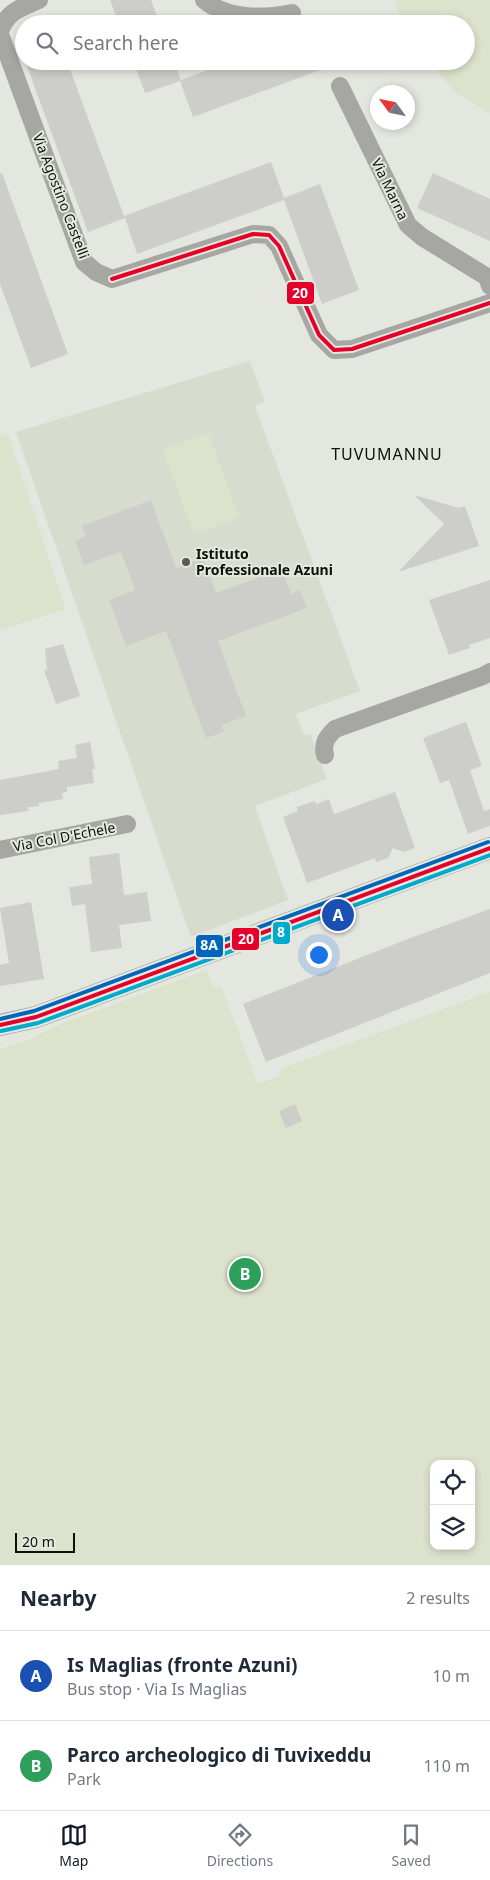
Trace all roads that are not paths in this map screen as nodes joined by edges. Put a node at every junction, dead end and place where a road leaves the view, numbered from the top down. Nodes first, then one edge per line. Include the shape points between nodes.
1 (39, 0) edge
2 (204, 0) edge
3 (292, 13) dead end
4 (252, 15) edge
5 (283, 15) edge
6 (0, 33) edge
7 (340, 86) dead end
8 (490, 286) edge
9 (490, 303) edge
10 (490, 672) edge
11 (325, 755) dead end
12 (128, 824) dead end
13 (490, 848) edge
14 (0, 850) edge
15 (0, 1025) edge

1 - 6 street, Via Agostino Castelli via 17,9 5,20
2 - 4 street via 212,7 229,13
3 - 5 street
6 - 9 street, Via Agostino Castelli via 84,262 96,272 112,279 253,234 269,235 280,246 320,335 334,350 352,349
7 - 8 street, Via Marna via 408,225 488,277
10 - 11 street via 336,729 326,738
12 - 14 street, Via Col D'Echele
13 - 15 street via 36,1017

